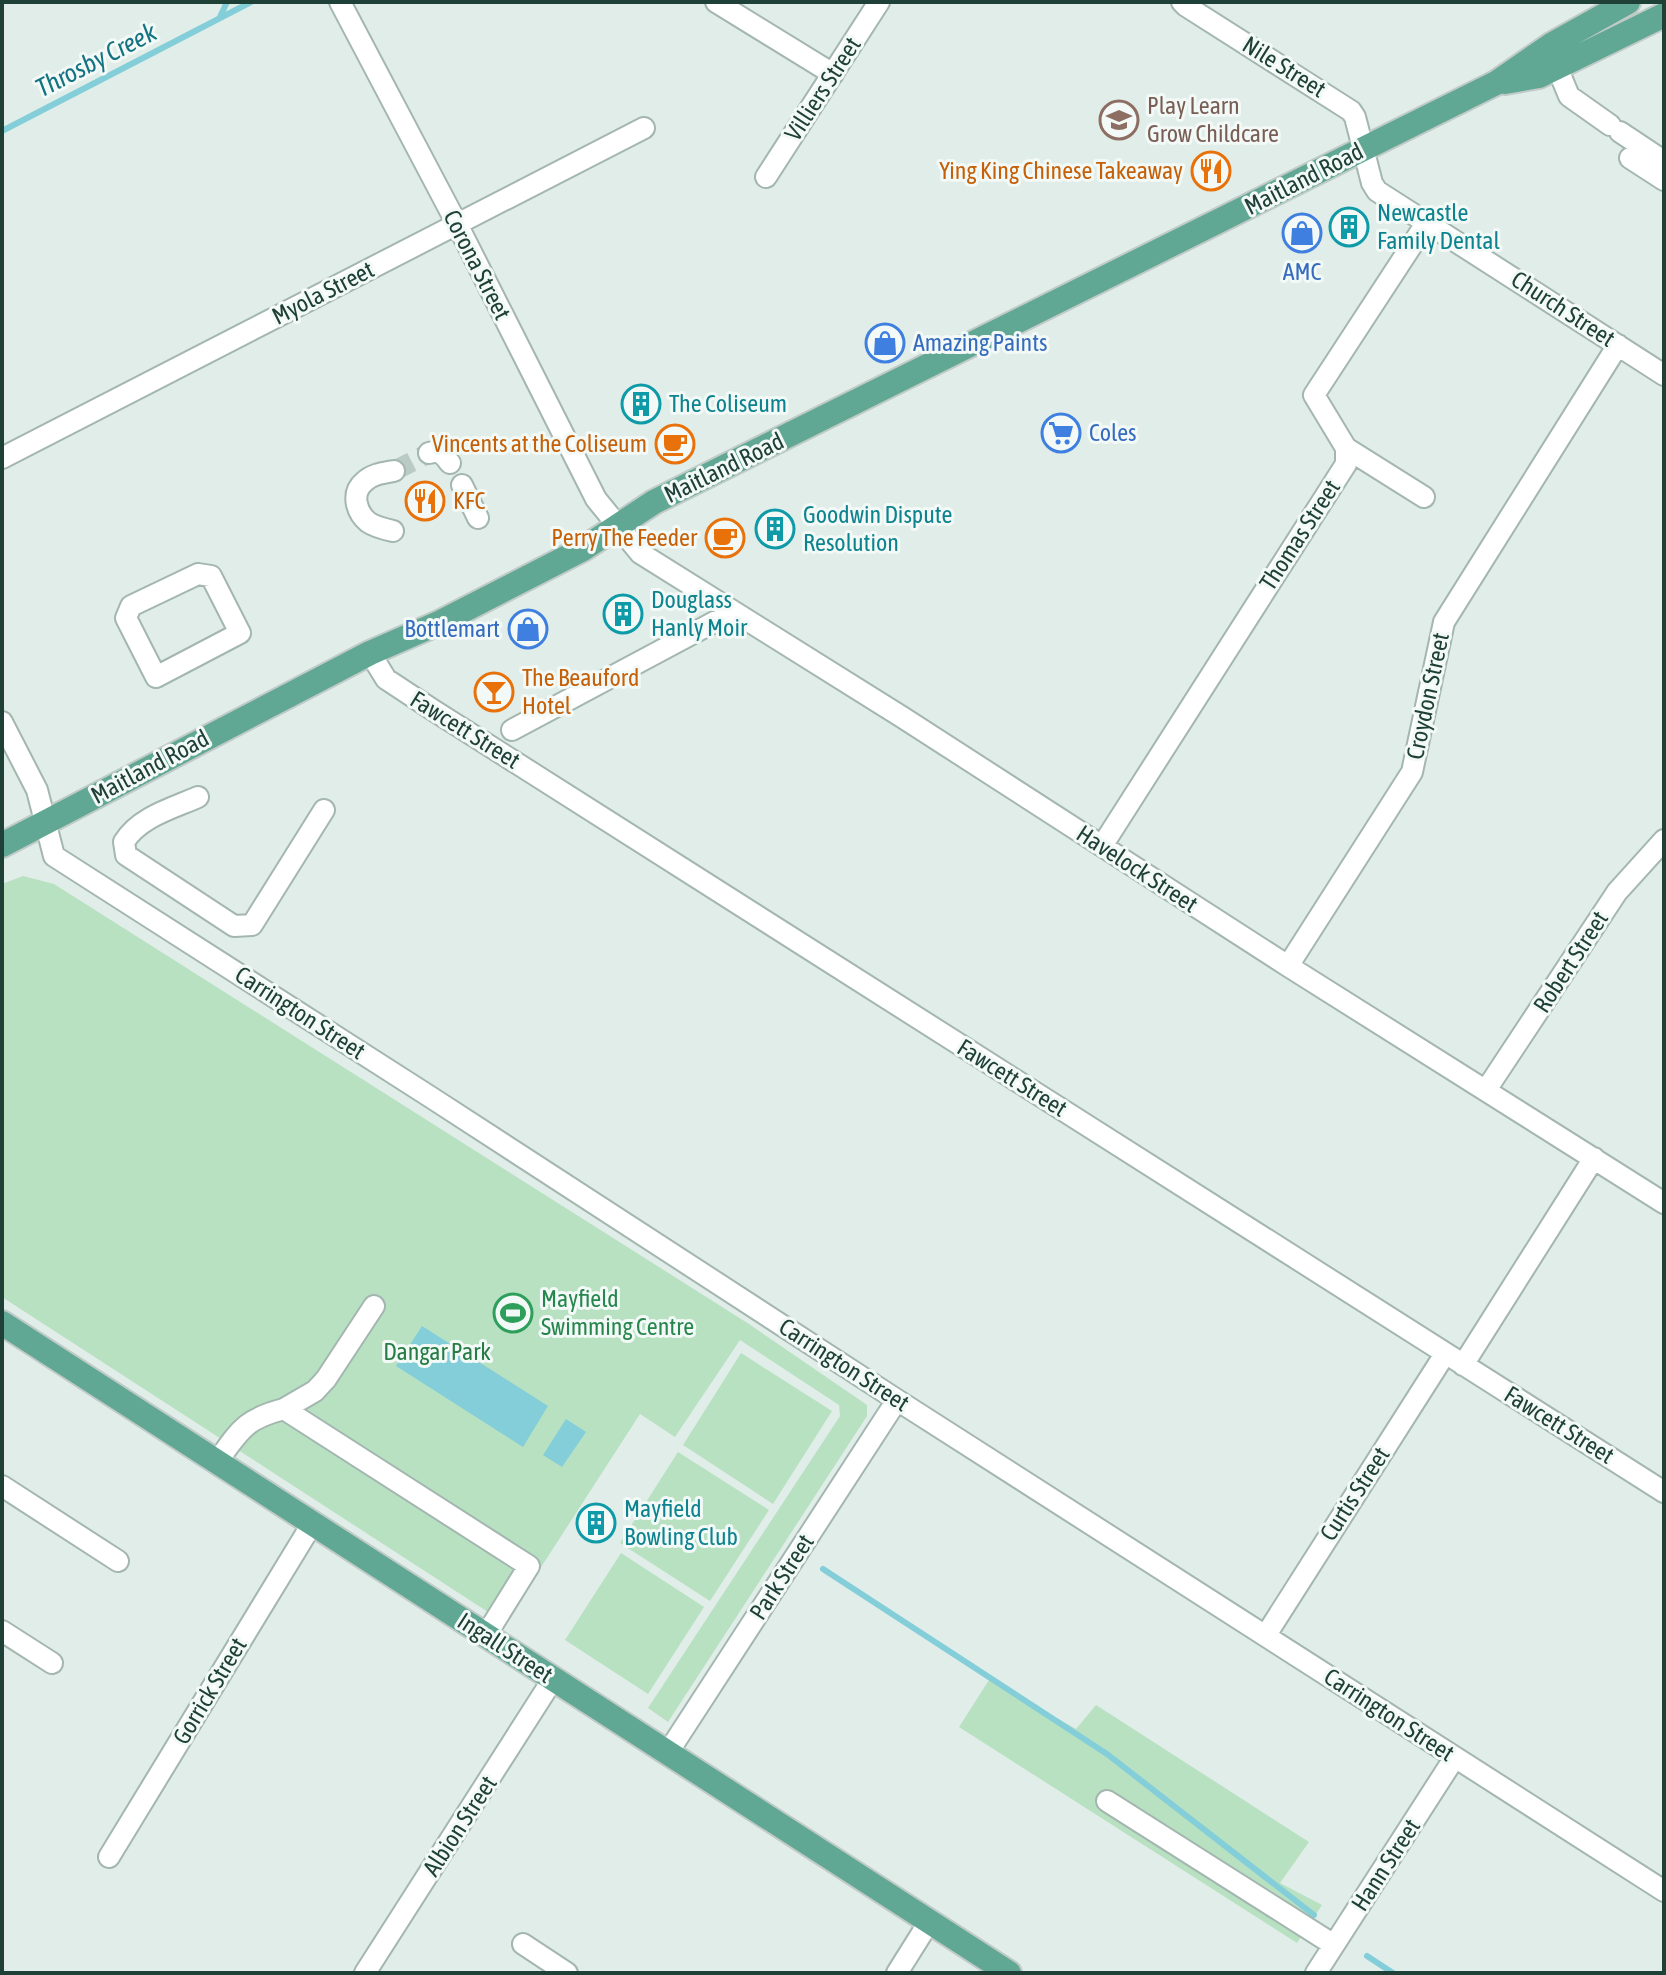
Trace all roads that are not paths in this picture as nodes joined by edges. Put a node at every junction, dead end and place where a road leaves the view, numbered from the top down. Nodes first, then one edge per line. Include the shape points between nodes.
1 (340, 2) edge
2 (716, 2) edge
3 (879, 2) edge
4 (1182, 2) edge
5 (1628, 2) edge
6 (1664, 15) edge
7 (1557, 67) junction
8 (833, 74) junction
9 (1496, 83) junction
10 (644, 128) dead end
11 (1363, 150) junction
12 (1630, 158) dead end
13 (1659, 158) dead end
14 (766, 177) dead end
15 (1664, 180) edge
16 (1427, 222) junction
17 (457, 224) junction
18 (1618, 345) junction
19 (1664, 375) edge
20 (1346, 448) junction
21 (429, 453) dead end
22 (2, 458) edge
23 (450, 463) dead end
24 (394, 471) tunnel mouth
25 (462, 485) dead end
26 (1424, 497) dead end
27 (478, 518) dead end
28 (618, 526) junction
29 (393, 531) dead end
30 (733, 612) junction
31 (240, 633) joint
32 (370, 653) junction
33 (2, 722) edge
34 (512, 730) dead end
35 (198, 797) dead end
36 (324, 810) dead end
37 (46, 822) junction
38 (1664, 840) edge
39 (2, 845) edge
40 (1102, 846) junction
41 (1288, 966) junction
42 (1486, 1090) junction
43 (1594, 1158) junction
44 (1664, 1203) edge
45 (374, 1306) dead end
46 (2, 1323) edge
47 (1445, 1354) junction
48 (1463, 1365) junction
49 (897, 1400) junction
50 (284, 1409) junction
51 (217, 1462) junction
52 (2, 1486) edge
53 (1664, 1492) edge
54 (312, 1524) junction
55 (118, 1561) dead end
56 (2, 1631) edge
57 (486, 1635) junction
58 (1266, 1635) junction
59 (52, 1663) dead end
60 (553, 1679) junction
61 (667, 1754) junction
62 (1455, 1757) junction
63 (1107, 1801) dead end
64 (109, 1857) dead end
65 (1664, 1891) edge
66 (929, 1922) junction
67 (523, 1944) dead end
68 (1334, 1945) junction
69 (365, 1973) edge
70 (567, 1973) edge
71 (897, 1973) edge
72 (1009, 1973) edge
73 (1316, 1973) edge

1 - 17 street, Corona Street
2 - 8 street
3 - 8 street, Villiers Street
4 - 11 street, Nile Street via 1344,105 1355,117
5 - 9 main road, Maitland Road
6 - 7 main road, Maitland Road
7 - 9 main road, Maitland Road via 1539,76
7 - 13 street via 1569,96
8 - 14 street, Villiers Street
9 - 11 main road, Maitland Road
10 - 17 street, Myola Street
11 - 16 street, Church Street via 1377,191
11 - 28 main road, Maitland Road via 654,502
12 - 15 street
16 - 18 street, Church Street
16 - 20 street, Thomas Street via 1314,395
17 - 22 street, Myola Street
17 - 28 street, Corona Street via 596,499
18 - 19 street, Church Street
18 - 41 street, Croydon Street via 1444,622 1412,772
20 - 26 street
20 - 40 street, Thomas Street via 1346,464
21 - 23 street via 443,454
24 - 29 street via 365,481 355,503 369,523
25 - 27 street
28 - 30 street, Havelock Street via 640,553
28 - 32 main road, Maitland Road via 520,582
30 - 34 street
30 - 40 street, Havelock Street
31 - 31 street via 156,677 126,618 131,606 198,574 211,576
32 - 37 main road, Maitland Road
32 - 47 street, Fawcett Street via 386,679 422,703
33 - 37 street, Carrington Street via 37,790
35 - 36 street via 144,821 128,834 126,855 234,926 252,925
37 - 39 main road, Maitland Road
37 - 49 street, Carrington Street via 54,856
38 - 42 street, Robert Street via 1617,892
40 - 41 street, Havelock Street
41 - 42 street, Havelock Street
42 - 43 street, Havelock Street
43 - 44 street, Havelock Street
43 - 48 street
45 - 50 street via 326,1379
46 - 51 main road, Ingall Street
47 - 48 street, Fawcett Street
47 - 58 street, Curtis Street
48 - 53 street, Fawcett Street
49 - 58 street, Carrington Street
49 - 61 street, Park Street
50 - 51 street via 261,1415 241,1429
50 - 57 street via 529,1566
51 - 54 main road, Ingall Street
52 - 55 street
54 - 57 main road, Ingall Street
54 - 64 street, Gorrick Street
56 - 59 street
57 - 60 main road, Ingall Street
58 - 62 street, Carrington Street
60 - 61 main road, Ingall Street
60 - 69 street, Albion Street
61 - 66 main road, Ingall Street
62 - 65 street, Carrington Street
62 - 68 street, Hann Street
63 - 68 street
66 - 71 street
66 - 72 main road, Ingall Street
67 - 70 street
68 - 73 street, Hann Street

